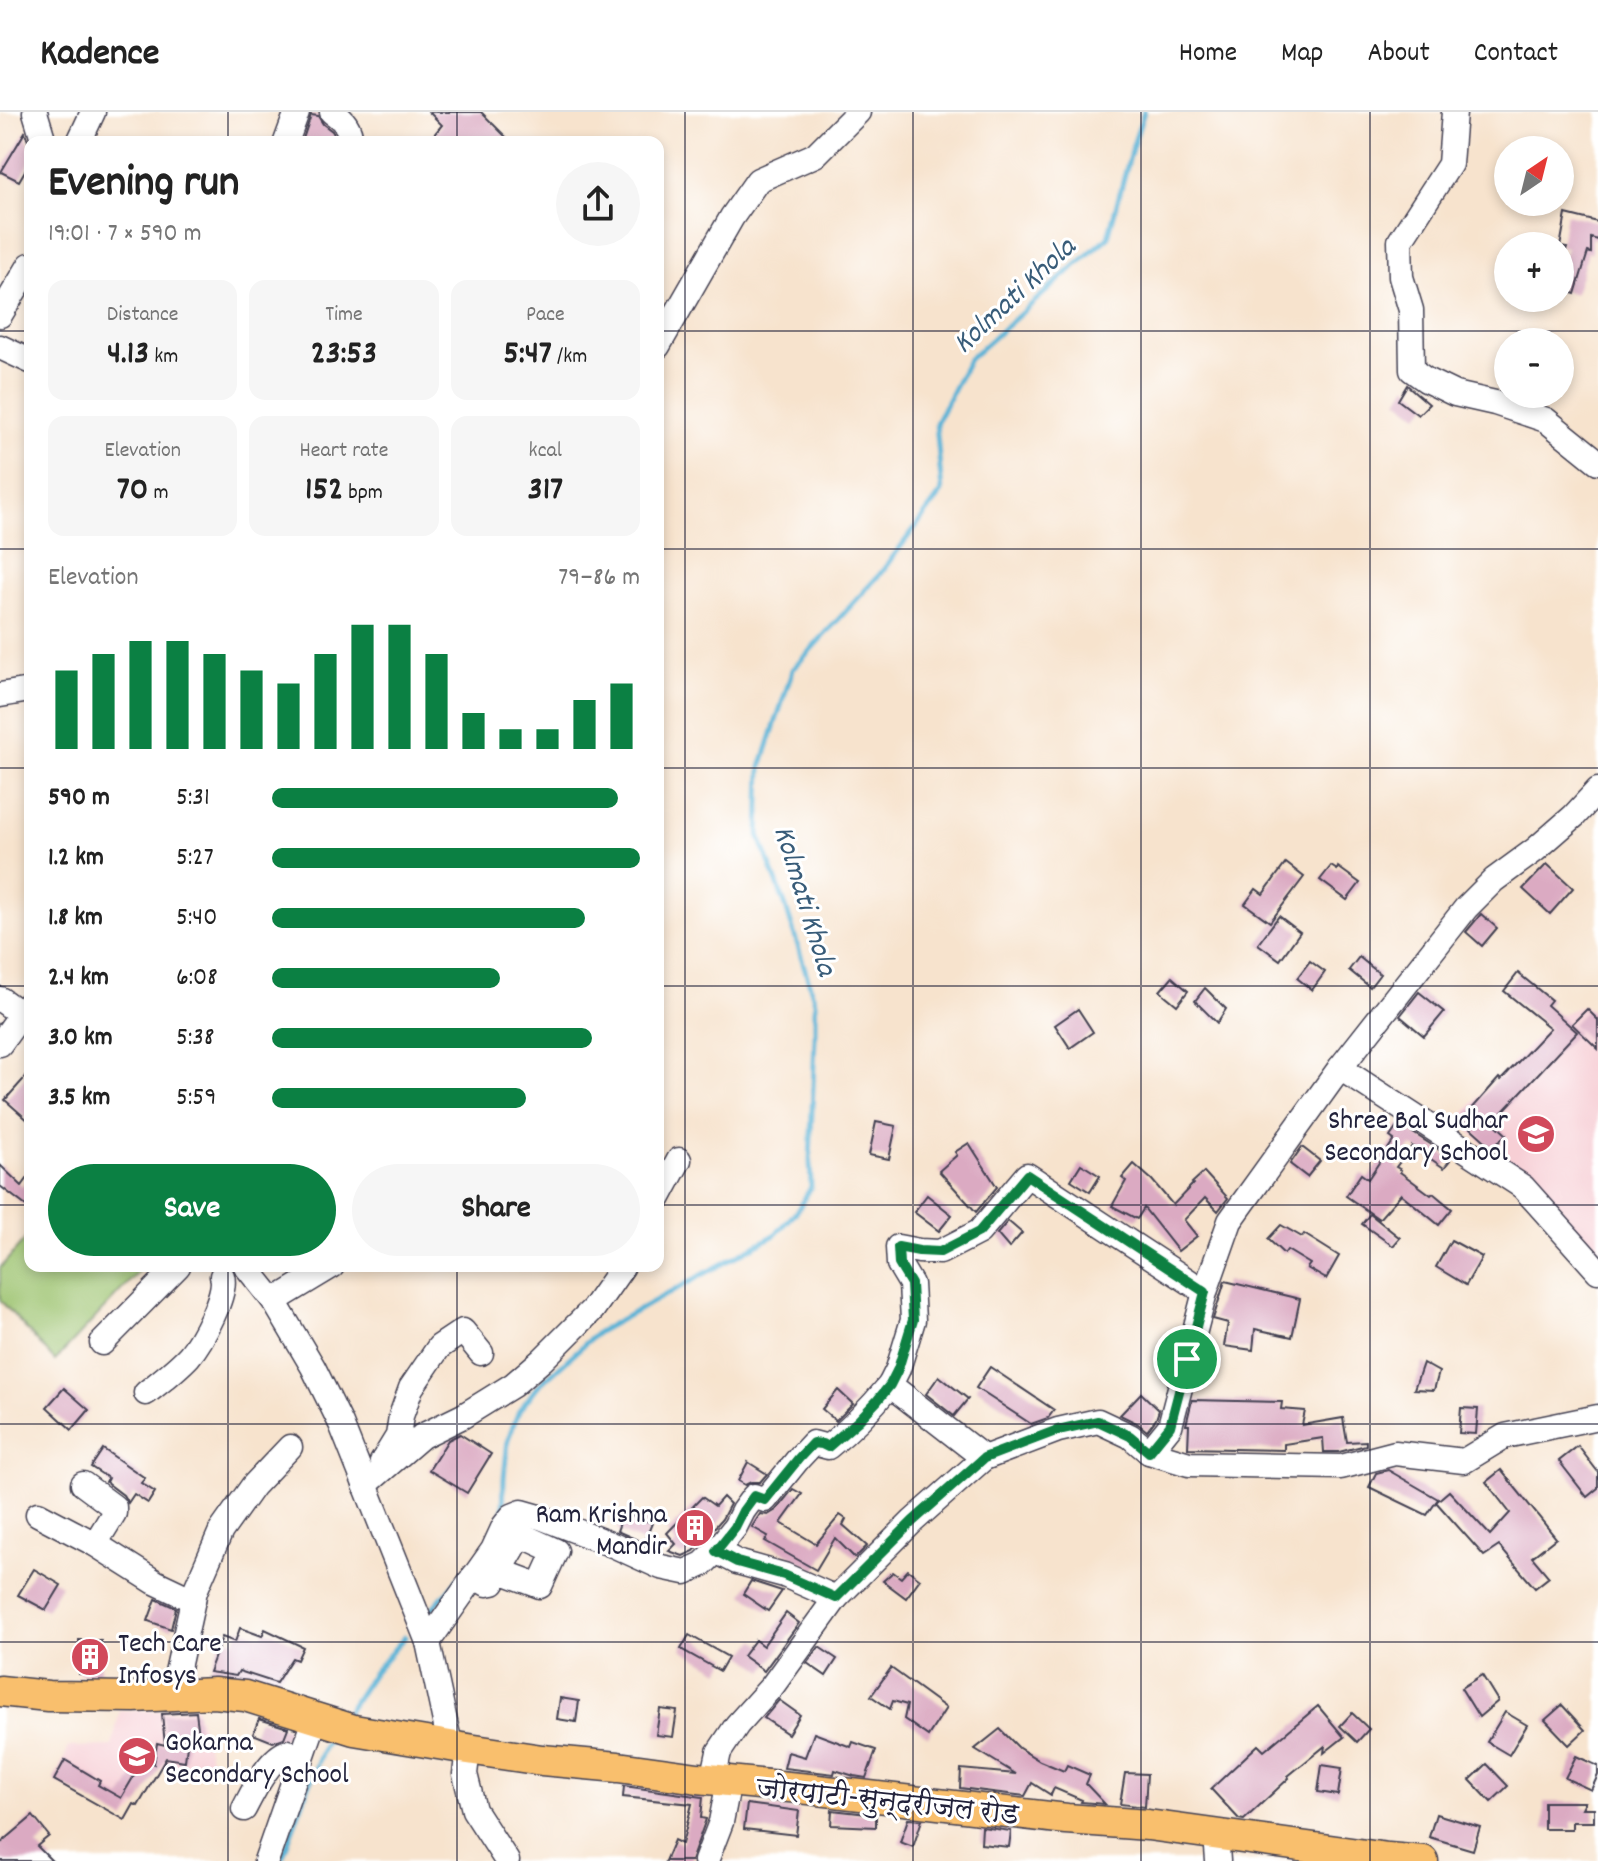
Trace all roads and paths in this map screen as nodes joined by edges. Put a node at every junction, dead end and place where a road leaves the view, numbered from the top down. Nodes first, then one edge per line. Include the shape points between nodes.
1 (35, 112) edge
2 (93, 112) edge
3 (297, 112) edge
4 (332, 112) edge
5 (858, 112) edge
6 (1454, 112) edge
7 (42, 136) edge
8 (82, 136) edge
9 (288, 136) edge
10 (350, 136) edge
11 (24, 275) edge
12 (0, 315) edge
13 (664, 336) edge
14 (0, 347) edge
15 (24, 358) edge
16 (1598, 462) edge
17 (24, 691) edge
18 (0, 695) edge
19 (1598, 790) edge
20 (0, 999) edge
21 (24, 1011) edge
22 (24, 1016) edge
23 (0, 1044) edge
24 (1340, 1068) junction
25 (679, 1160) dead end
26 (664, 1188) edge
27 (1598, 1271) edge
28 (172, 1272) edge
29 (220, 1272) edge
30 (251, 1272) edge
31 (322, 1272) edge
32 (619, 1272) edge
33 (1205, 1292) junction
34 (274, 1301) junction
35 (102, 1343) dead end
36 (481, 1353) dead end
37 (890, 1385) junction
38 (146, 1393) dead end
39 (1598, 1417) edge
40 (290, 1447) dead end
41 (1149, 1452) junction
42 (984, 1458) junction
43 (373, 1478) junction
44 (83, 1484) dead end
45 (38, 1514) dead end
46 (95, 1544) junction
47 (716, 1551) junction
48 (500, 1571) dead end
49 (474, 1576) junction
50 (836, 1598) junction
51 (193, 1600) junction
52 (428, 1642) junction
53 (0, 1691) edge
54 (172, 1695) junction
55 (320, 1719) junction
56 (459, 1747) junction
57 (301, 1763) junction
58 (721, 1780) junction
59 (244, 1809) dead end
60 (1217, 1848) edge
61 (266, 1861) edge
62 (507, 1861) edge
63 (706, 1861) edge
64 (1423, 1861) edge

1 - 7 street
2 - 8 street
3 - 9 street
4 - 10 street via 345,121
5 - 13 street via 815,155 758,180
6 - 16 street via 1450,164 1400,241 1401,277 1411,310 1412,370 1455,394 1546,420
11 - 12 street
14 - 15 street
17 - 18 street
19 - 24 street via 1466,908
20 - 21 street
22 - 23 street
24 - 27 street via 1523,1187
24 - 33 street via 1230,1221
25 - 26 street
28 - 35 street
29 - 38 street via 225,1284 221,1300 193,1351
30 - 34 street
31 - 34 street
32 - 43 street via 593,1309 513,1385 422,1436
33 - 37 street via 1027,1175 979,1232 940,1252 898,1247 899,1264 911,1284 913,1320
33 - 41 street via 1170,1426
34 - 43 street
36 - 43 street via 463,1331 439,1347 411,1388 398,1436
37 - 42 street
37 - 47 street via 828,1447 813,1443 765,1500 754,1496
39 - 41 street via 1505,1436 1464,1461 1395,1453 1341,1467 1189,1464
40 - 51 street via 221,1531
41 - 42 street via 1098,1421
42 - 50 street
43 - 52 street
44 - 46 street via 114,1507
45 - 46 street
46 - 51 street
47 - 49 street via 685,1572 522,1512 504,1526
47 - 50 street
48 - 49 street via 493,1583
49 - 52 street
50 - 58 street via 719,1752
51 - 54 street
52 - 56 street
53 - 54 main road, जोरपाटी-सुन्दरीजल रोड
54 - 55 main road, जोरपाटी-सुन्दरीजल रोड via 245,1696
55 - 56 main road, जोरपाटी-सुन्दरीजल रोड via 354,1730
55 - 57 street
56 - 58 main road, जोरपाटी-सुन्दरीजल रोड
56 - 62 street via 474,1810
57 - 59 street via 288,1752 281,1754
57 - 61 street
58 - 60 main road, जोरपाटी-सुन्दरीजल रोड via 1148,1825
58 - 63 street via 721,1822
60 - 64 main road, जोरपाटी-सुन्दरीजल रोड

